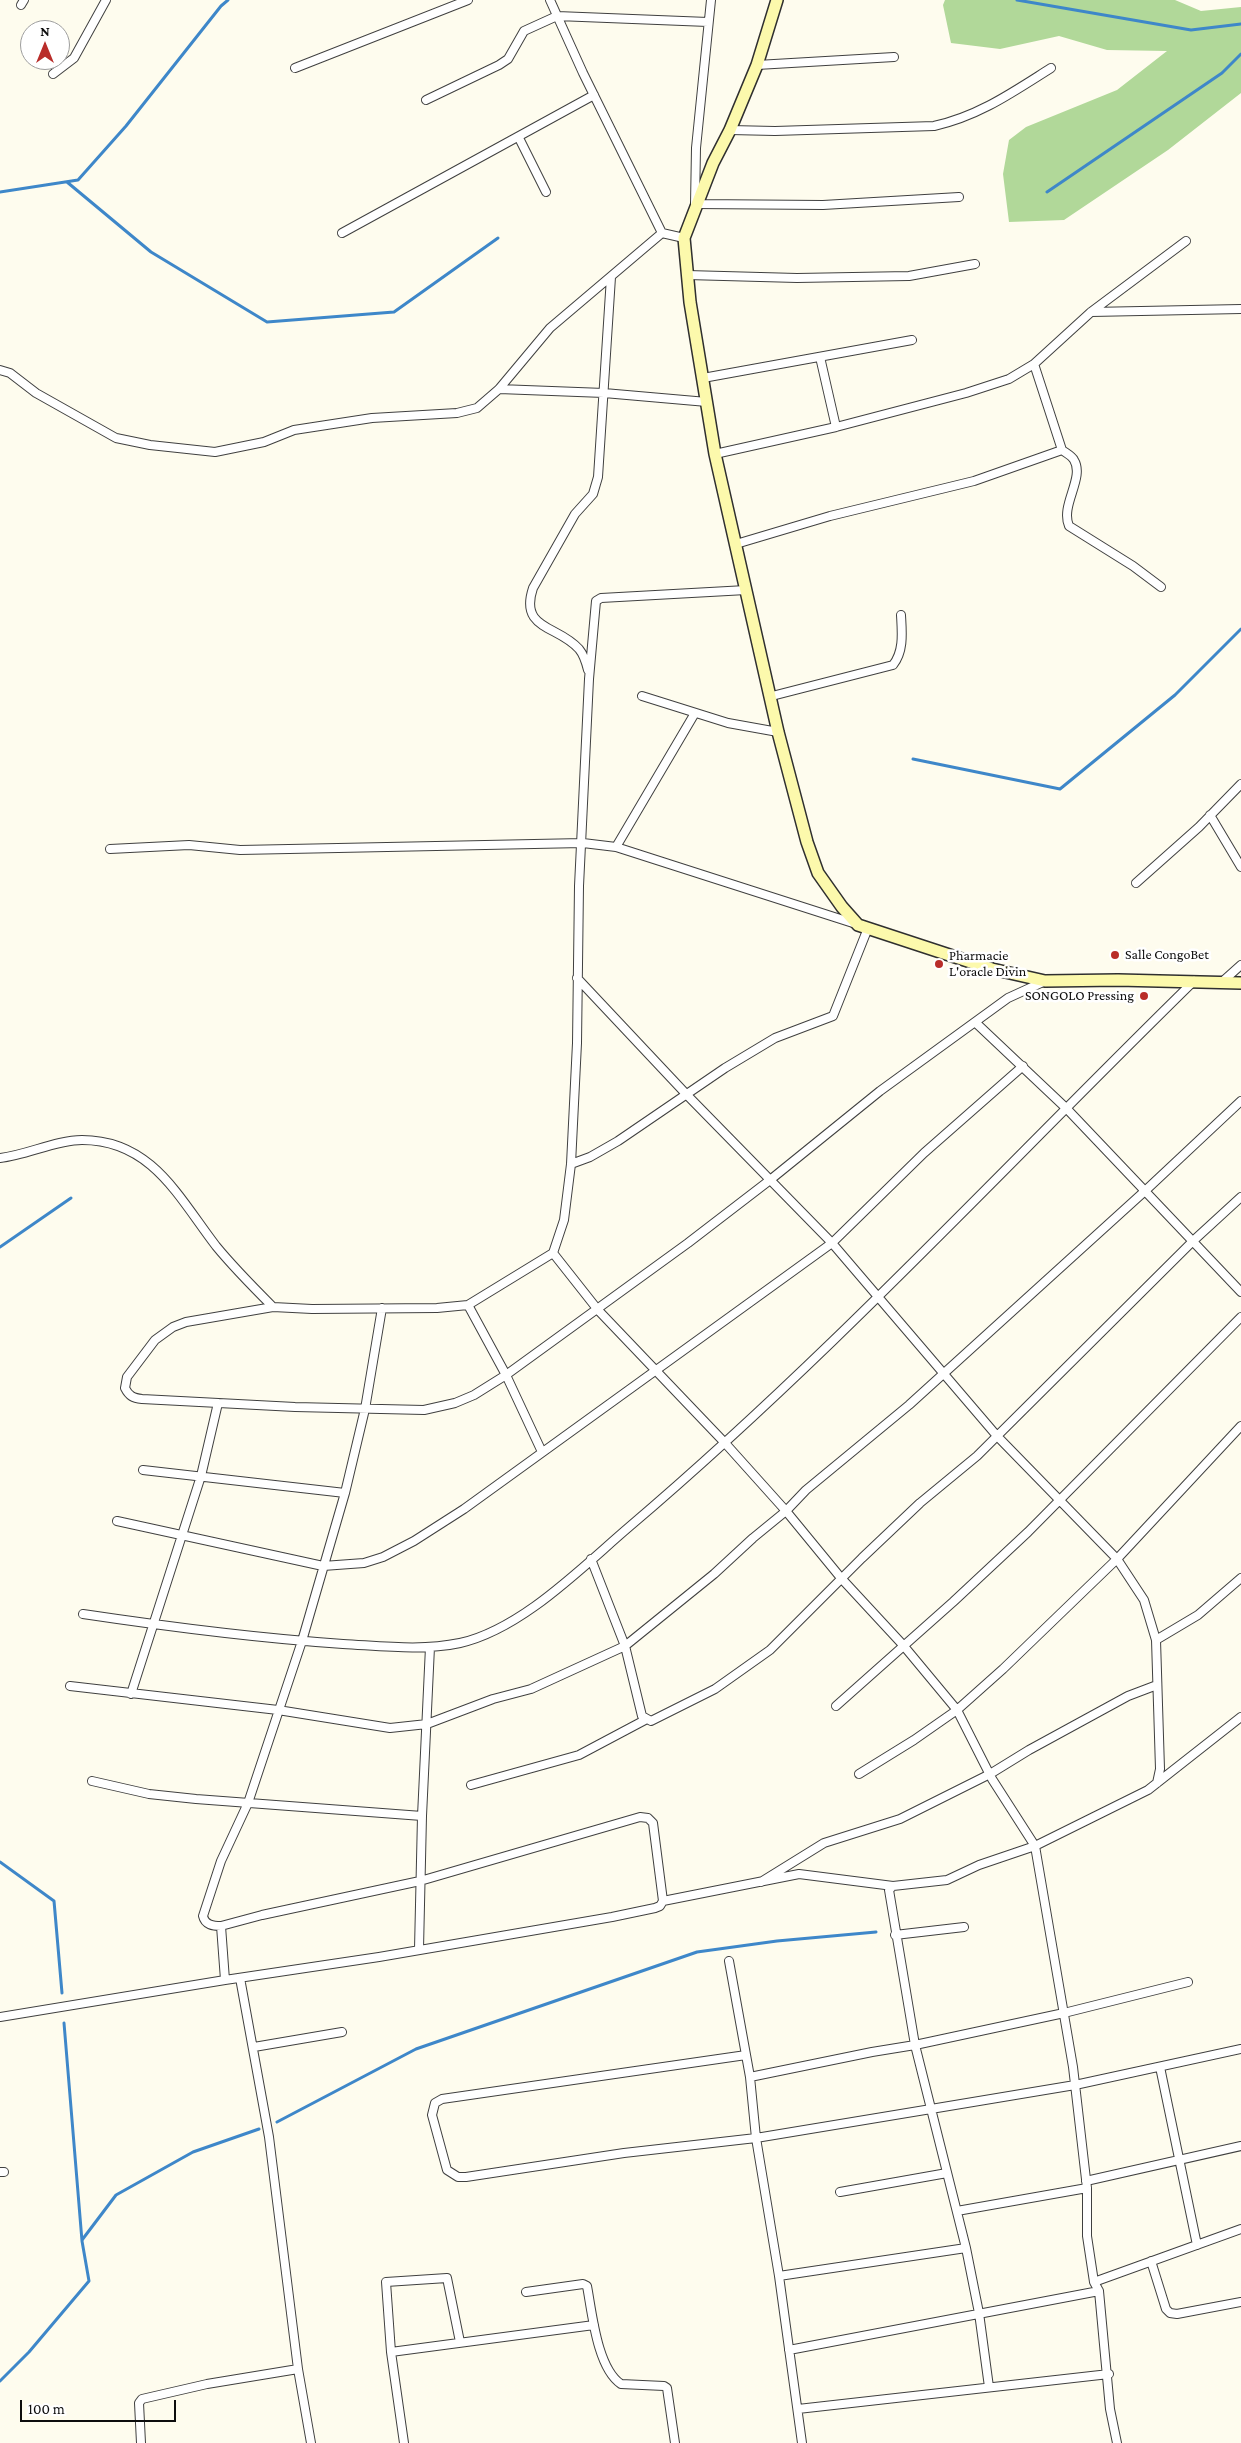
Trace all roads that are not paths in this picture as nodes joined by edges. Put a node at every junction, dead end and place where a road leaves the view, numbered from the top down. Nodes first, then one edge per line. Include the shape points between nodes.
1 (106, 0) edge
2 (468, 0) edge
3 (550, 0) edge
4 (711, 0) edge
5 (777, 0) edge
6 (557, 16) junction
7 (708, 22) junction
8 (894, 57) dead end
9 (757, 65) junction
10 (295, 68) dead end
11 (1051, 68) dead end
12 (53, 74) dead end
13 (594, 96) junction
14 (426, 100) dead end
15 (730, 130) junction
16 (518, 138) junction
17 (546, 192) dead end
18 (959, 197) dead end
19 (695, 204) junction
20 (342, 232) dead end
21 (662, 233) junction
22 (684, 238) junction
23 (1186, 241) dead end
24 (975, 264) dead end
25 (687, 275) junction
26 (611, 276) junction
27 (1241, 309) edge
28 (1091, 312) junction
29 (912, 340) dead end
30 (820, 357) junction
31 (1034, 364) junction
32 (0, 370) edge
33 (703, 378) junction
34 (499, 389) junction
35 (604, 393) junction
36 (707, 402) junction
37 (836, 427) junction
38 (1062, 450) junction
39 (716, 454) junction
40 (736, 544) junction
41 (1161, 587) dead end
42 (746, 590) junction
43 (901, 615) dead end
44 (590, 679) junction
45 (642, 696) dead end
46 (772, 696) junction
47 (695, 713) junction
48 (778, 732) junction
49 (1241, 784) edge
50 (1210, 815) junction
51 (583, 843) junction
52 (616, 847) junction
53 (110, 849) dead end
54 (1241, 867) edge
55 (1136, 882) dead end
56 (863, 926) junction
57 (1241, 965) edge
58 (576, 978) junction
59 (1045, 981) junction
60 (1194, 981) junction
61 (1222, 982) junction
62 (1241, 983) edge
63 (976, 1023) junction
64 (1023, 1066) junction
65 (687, 1095) junction
66 (1241, 1101) edge
67 (1067, 1109) junction
68 (0, 1158) edge
69 (571, 1164) junction
70 (770, 1180) junction
71 (1146, 1190) junction
72 (1241, 1197) edge
73 (1193, 1241) junction
74 (832, 1243) junction
75 (553, 1253) junction
76 (1241, 1292) edge
77 (878, 1295) junction
78 (468, 1305) junction
79 (273, 1307) junction
80 (382, 1308) junction
81 (598, 1310) junction
82 (1241, 1317) edge
83 (655, 1370) junction
84 (943, 1372) junction
85 (506, 1375) junction
86 (218, 1403) junction
87 (364, 1409) junction
88 (1241, 1426) edge
89 (997, 1436) junction
90 (725, 1443) junction
91 (542, 1452) junction
92 (143, 1470) dead end
93 (201, 1476) junction
94 (345, 1492) junction
95 (1060, 1499) junction
96 (786, 1512) junction
97 (117, 1521) dead end
98 (181, 1534) junction
99 (1117, 1558) junction
100 (591, 1559) junction
101 (324, 1566) junction
102 (842, 1578) junction
103 (1241, 1578) edge
104 (83, 1614) dead end
105 (152, 1624) junction
106 (1156, 1640) junction
107 (302, 1641) junction
108 (904, 1645) junction
109 (625, 1646) junction
110 (430, 1647) junction
111 (1157, 1685) junction
112 (70, 1686) dead end
113 (131, 1694) junction
114 (836, 1706) dead end
115 (278, 1710) junction
116 (957, 1710) junction
117 (1241, 1717) edge
118 (645, 1720) junction
119 (427, 1724) junction
120 (859, 1774) dead end
121 (990, 1774) junction
122 (92, 1782) dead end
123 (1157, 1783) junction
124 (471, 1785) dead end
125 (248, 1803) junction
126 (422, 1816) junction
127 (1035, 1846) junction
128 (420, 1881) junction
129 (761, 1882) junction
130 (893, 1886) junction
131 (663, 1901) junction
132 (221, 1926) junction
133 (964, 1927) dead end
134 (895, 1935) junction
135 (419, 1949) junction
136 (729, 1961) dead end
137 (240, 1978) junction
138 (225, 1980) junction
139 (1188, 1982) dead end
140 (1064, 2013) junction
141 (0, 2017) edge
142 (342, 2032) dead end
143 (914, 2045) junction
144 (254, 2047) junction
145 (1241, 2049) edge
146 (746, 2055) junction
147 (1160, 2067) junction
148 (750, 2077) junction
149 (1075, 2085) junction
150 (931, 2109) junction
151 (756, 2138) junction
152 (1241, 2146) edge
153 (1178, 2160) junction
154 (947, 2173) junction
155 (1087, 2184) junction
156 (840, 2192) dead end
157 (957, 2211) junction
158 (1241, 2229) edge
159 (1197, 2245) junction
160 (966, 2248) junction
161 (1152, 2261) junction
162 (779, 2276) junction
163 (1094, 2282) junction
164 (1099, 2291) junction
165 (526, 2292) dead end
166 (1241, 2302) edge
167 (979, 2313) junction
168 (594, 2325) junction
169 (460, 2342) junction
170 (789, 2350) junction
171 (391, 2352) junction
172 (298, 2369) junction
173 (1109, 2374) junction
174 (989, 2387) junction
175 (798, 2409) junction
176 (141, 2443) edge
177 (311, 2443) edge
178 (404, 2443) edge
179 (675, 2443) edge
180 (802, 2443) edge
181 (1117, 2443) edge

1 - 12 street via 74,58
2 - 10 street
3 - 6 street
4 - 7 street
5 - 9 street
6 - 7 street
6 - 13 street
6 - 14 street via 524,31 508,59 499,66
7 - 19 street via 696,148
8 - 9 street
9 - 15 street
11 - 15 street via 994,105 960,120 934,126
13 - 16 street
13 - 21 street
15 - 19 street
16 - 17 street
16 - 20 street
18 - 19 street via 823,205
19 - 22 street
21 - 22 street
21 - 26 street
22 - 25 street
23 - 28 street
24 - 25 street via 909,276 797,278
25 - 33 street
26 - 34 street via 550,328
26 - 35 street
27 - 28 street
28 - 31 street
29 - 30 street
30 - 33 street
30 - 37 street
31 - 37 street via 1009,379 966,393
31 - 38 street
32 - 34 street via 116,438 215,452 264,442 294,430 372,418 477,408
33 - 36 street
34 - 35 street
35 - 36 street
35 - 44 street via 601,458 595,488 533,588 529,610 534,619 578,648 585,659
36 - 39 street
37 - 39 street
38 - 40 street via 974,481 830,516
38 - 41 street via 1074,459 1076,466 1067,509 1069,526
39 - 40 street
40 - 42 street
42 - 44 street via 602,598 596,601
42 - 46 street
43 - 46 street via 899,658 893,665
44 - 51 street
45 - 47 street
46 - 48 street
47 - 48 street
47 - 52 street
48 - 56 street via 818,873 838,902
49 - 50 street
50 - 54 street
50 - 55 street
51 - 52 street
51 - 53 street via 240,850 189,845
51 - 58 street
52 - 56 street
56 - 59 street via 992,969
56 - 65 street via 833,1016 775,1038
57 - 61 street
58 - 65 street
58 - 69 street
59 - 60 street
59 - 63 street via 1008,998
60 - 61 street
60 - 67 street
61 - 62 street
63 - 64 street
63 - 70 street via 880,1091
64 - 67 street
64 - 74 street via 924,1153
65 - 69 street via 590,1157
65 - 70 street
66 - 71 street
67 - 71 street
67 - 77 street
68 - 79 street via 82,1140 111,1144 142,1158 165,1177 237,1272
69 - 75 street via 564,1220
70 - 74 street
70 - 81 street
71 - 73 street
71 - 84 street
72 - 73 street
73 - 76 street
73 - 89 street
74 - 77 street
74 - 83 street
75 - 78 street
75 - 81 street
77 - 84 street
77 - 90 street
78 - 80 street
78 - 85 street
79 - 80 street
79 - 86 street via 172,1327 149,1348 125,1382 125,1388 133,1398
80 - 87 street
81 - 83 street
81 - 85 street
82 - 95 street
83 - 90 street
83 - 91 street
84 - 89 street
84 - 96 street via 909,1405 806,1490
85 - 87 street via 474,1395 439,1407 424,1410
85 - 91 street
86 - 87 street
86 - 93 street
87 - 94 street
88 - 99 street
89 - 95 street
89 - 102 street via 920,1503
90 - 96 street
90 - 100 street
91 - 101 street via 414,1541 364,1563
92 - 93 street
93 - 94 street
93 - 98 street
94 - 101 street
95 - 99 street
95 - 108 street via 954,1602
96 - 102 street
96 - 109 street
97 - 98 street
98 - 101 street
98 - 105 street
99 - 106 street via 1144,1600
99 - 116 street
100 - 109 street
100 - 110 street via 516,1618 486,1634
101 - 107 street
102 - 108 street
102 - 118 street via 770,1650 715,1689 651,1722
103 - 106 street via 1198,1615
104 - 105 street
105 - 107 street
105 - 113 street
106 - 111 street
107 - 110 street
107 - 115 street
108 - 114 street
108 - 116 street
109 - 118 street
109 - 119 street via 531,1689 493,1699
110 - 119 street
111 - 121 street via 1128,1696
111 - 123 street via 1160,1768
112 - 113 street
113 - 115 street
115 - 119 street via 390,1728
115 - 125 street
116 - 120 street
116 - 121 street
117 - 123 street
118 - 124 street via 579,1755
119 - 126 street
121 - 127 street
121 - 129 street via 900,1819 824,1843
122 - 125 street via 149,1794
123 - 127 street
125 - 126 street
125 - 132 street via 221,1861 203,1916 213,1926
126 - 128 street
127 - 130 street via 947,1880
127 - 140 street
128 - 131 street via 648,1818 653,1823
128 - 132 street
128 - 135 street
129 - 130 street via 799,1874
129 - 131 street
130 - 134 street via 888,1896
131 - 135 street via 655,1908 612,1918
132 - 138 street
133 - 134 street
134 - 143 street
135 - 137 street
136 - 146 street
137 - 138 street
137 - 144 street
138 - 141 street
139 - 140 street
140 - 143 street
140 - 149 street
142 - 144 street
143 - 148 street
143 - 150 street
144 - 172 street via 270,2138
145 - 147 street
146 - 148 street
146 - 151 street via 442,2099 435,2103 432,2114 447,2170 458,2177
147 - 149 street
147 - 153 street
148 - 151 street
149 - 150 street
149 - 155 street
150 - 151 street
150 - 154 street
151 - 162 street
152 - 153 street
153 - 155 street
153 - 159 street
154 - 156 street
154 - 157 street
155 - 157 street
155 - 163 street via 1087,2236
157 - 160 street
158 - 159 street
159 - 161 street
160 - 162 street
160 - 167 street
161 - 163 street
161 - 166 street via 1170,2313
162 - 170 street
163 - 164 street
164 - 167 street
164 - 173 street
165 - 168 street via 586,2284
167 - 170 street
167 - 174 street
168 - 169 street
168 - 179 street via 604,2359 619,2383 667,2388
169 - 171 street
169 - 171 street via 447,2278 388,2280 385,2284
170 - 175 street
171 - 178 street
172 - 176 street via 142,2399 139,2403
172 - 177 street
173 - 174 street
173 - 181 street via 1110,2409
174 - 175 street
175 - 180 street

